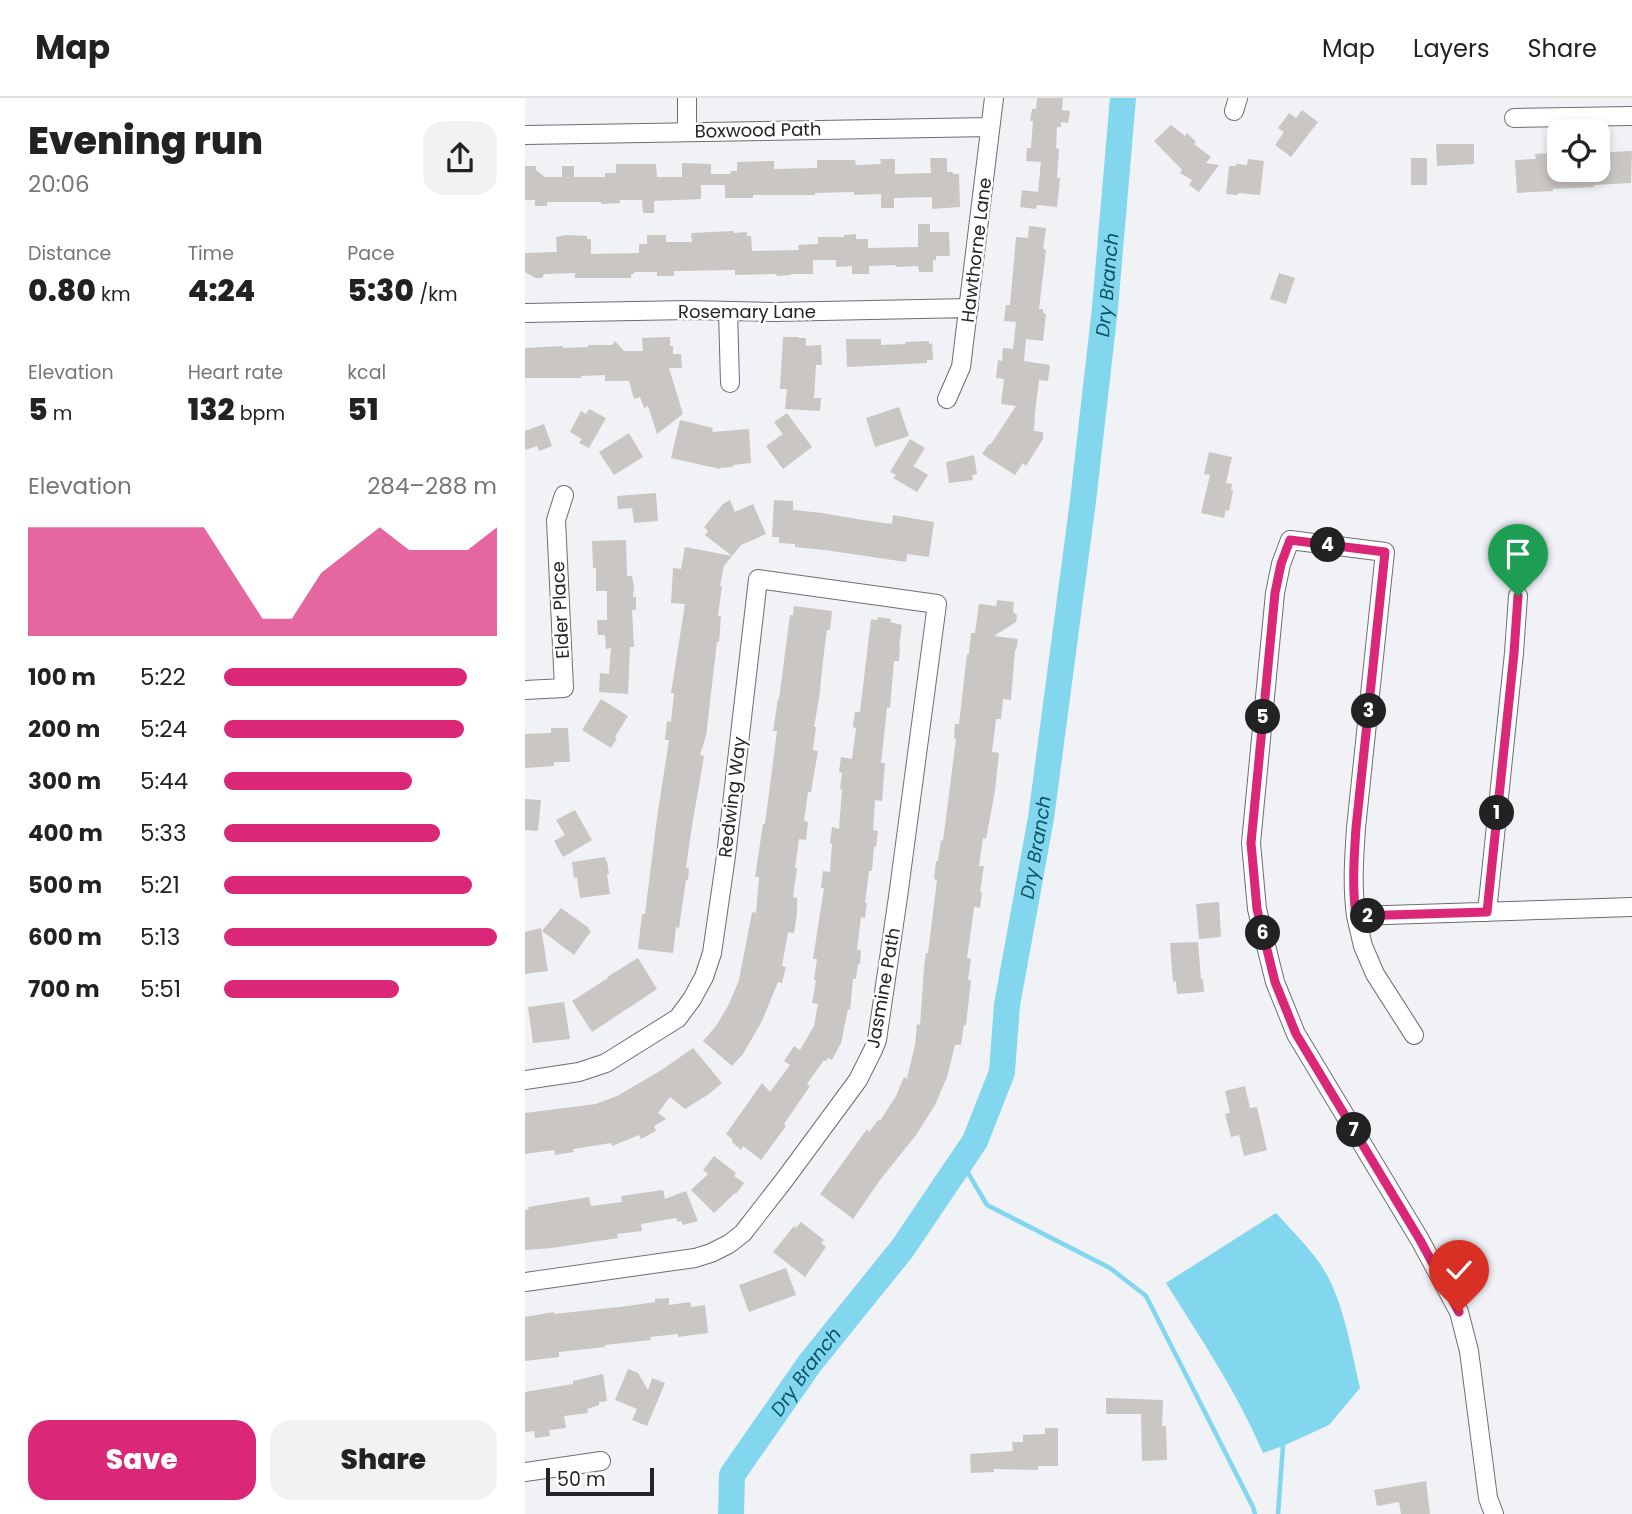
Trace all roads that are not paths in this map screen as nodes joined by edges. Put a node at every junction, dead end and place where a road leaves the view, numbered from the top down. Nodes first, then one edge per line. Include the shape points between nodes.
1 (687, 98) edge
2 (994, 98) edge
3 (1632, 116) edge
4 (1514, 118) dead end
5 (990, 127) junction
6 (687, 131) junction
7 (525, 135) edge
8 (969, 308) junction
9 (727, 311) junction
10 (525, 313) edge
11 (730, 383) dead end
12 (947, 399) dead end
13 (564, 495) dead end
14 (1518, 596) dead end
15 (937, 604) joint
16 (525, 690) edge
17 (1632, 907) edge
18 (1487, 912) junction
19 (1356, 916) junction
20 (1414, 1035) dead end
21 (525, 1080) edge
22 (525, 1282) edge
23 (601, 1461) dead end
24 (525, 1472) edge
25 (1494, 1514) edge

1 - 6 street
2 - 5 street, Hawthorne Lane
3 - 4 street
5 - 6 street, Boxwood Path
5 - 8 street, Hawthorne Lane
6 - 7 street, Boxwood Path
8 - 9 street, Rosemary Lane
8 - 12 street, Hawthorne Lane via 961,367
9 - 10 street, Rosemary Lane
9 - 11 street
13 - 16 street, Elder Place via 556,520 563,688
14 - 18 street
15 - 21 street, Redwing Way via 758,579 726,856 712,953 704,977 678,1018 606,1063
15 - 22 street, Jasmine Path via 877,1040 864,1071 743,1233 729,1244 695,1258
17 - 18 street
18 - 19 street
19 - 20 street via 1375,974
19 - 25 street via 1356,828 1385,552 1290,540 1275,593 1251,843 1257,909 1275,982 1296,1034 1459,1312
23 - 24 street

